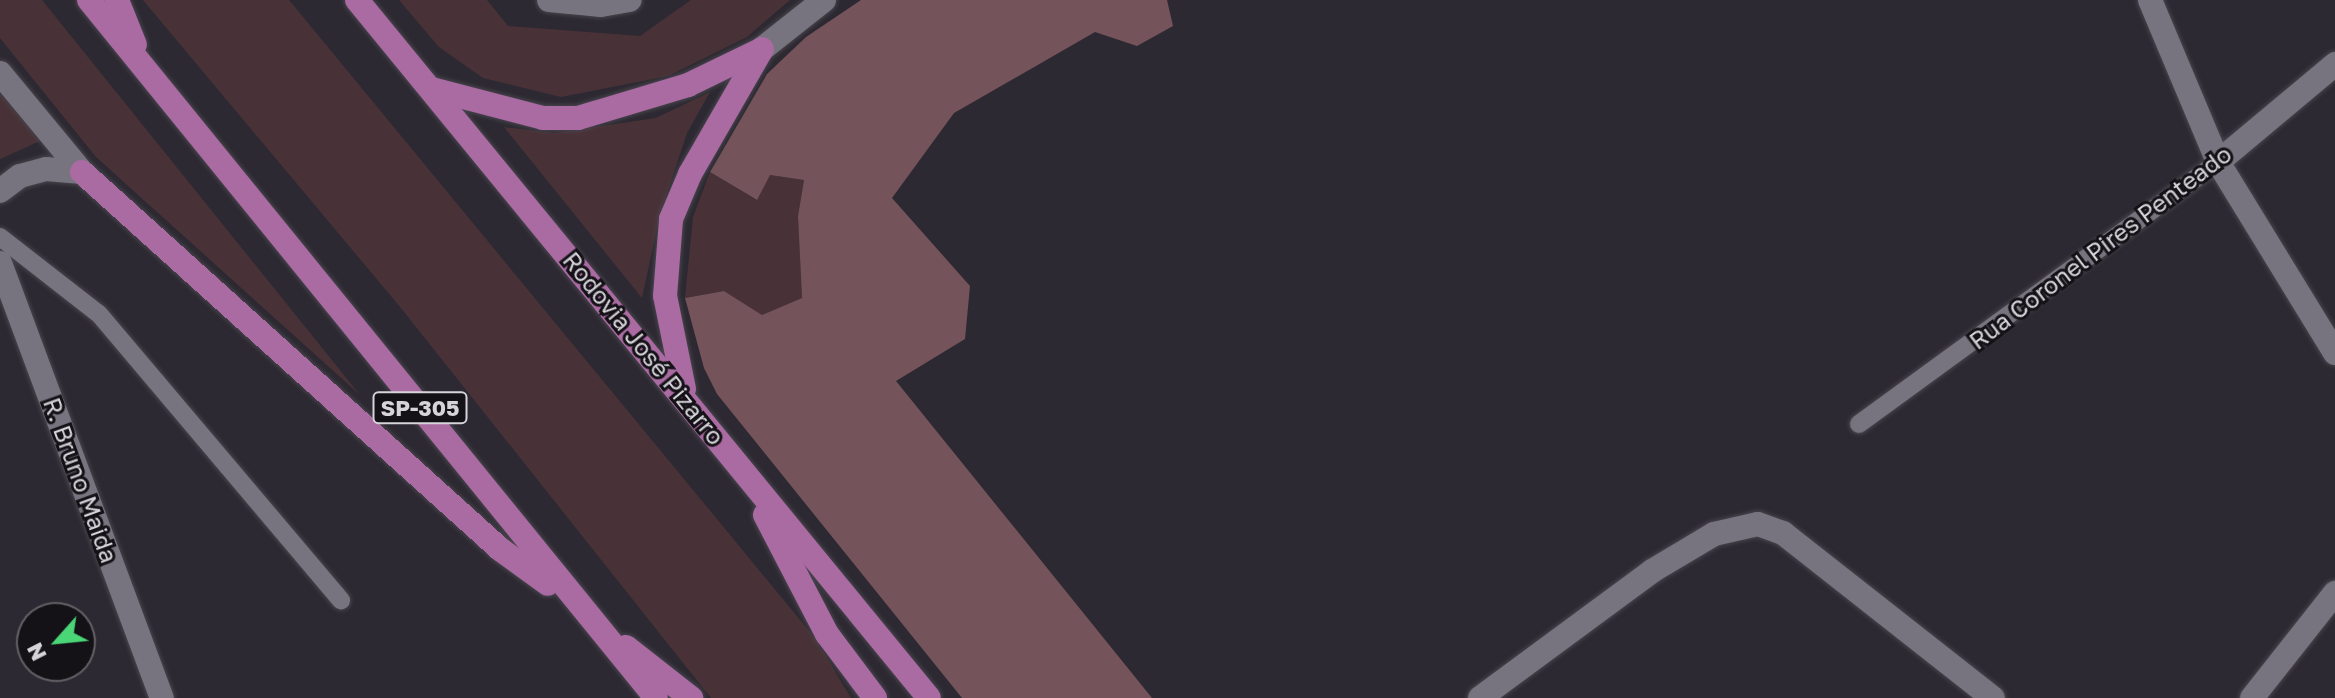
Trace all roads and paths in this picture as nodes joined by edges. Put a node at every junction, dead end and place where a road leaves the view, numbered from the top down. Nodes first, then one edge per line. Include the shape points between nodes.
1 (89, 0) edge
2 (117, 0) edge
3 (357, 0) edge
4 (549, 0) edge
5 (630, 0) edge
6 (824, 0) edge
7 (2150, 0) edge
8 (762, 49) junction
9 (2335, 64) edge
10 (144, 69) junction
11 (0, 73) edge
12 (432, 89) junction
13 (2218, 162) junction
14 (82, 172) junction
15 (0, 191) edge
16 (0, 237) edge
17 (0, 263) edge
18 (2335, 353) edge
19 (686, 399) junction
20 (1859, 424) dead end
21 (743, 473) junction
22 (2335, 593) edge
23 (341, 600) dead end
24 (573, 601) junction
25 (592, 622) junction
26 (162, 698) edge
27 (656, 698) edge
28 (691, 698) edge
29 (875, 698) edge
30 (929, 698) edge
31 (1480, 698) edge
32 (1993, 698) edge
33 (2252, 698) edge

1 - 10 main road, SP-305
2 - 10 main road
3 - 12 main road, Rodovia José Pizarro
4 - 5 street via 601,5
6 - 8 street
7 - 13 street
8 - 12 main road via 688,85 578,118 543,118
8 - 19 main road via 690,174 671,219 665,296
9 - 13 street, Rua Coronel Pires Penteado
10 - 24 main road, SP-305
11 - 14 street
12 - 19 main road, Rodovia José Pizarro
13 - 18 street
13 - 20 lane, Rua Coronel Pires Penteado
14 - 15 street via 46,169 20,176
14 - 24 main road via 500,549
16 - 23 lane via 99,314
17 - 26 street, R. Bruno Maida
19 - 21 main road, Rodovia José Pizarro
21 - 29 main road via 827,634
21 - 30 main road, Rodovia José Pizarro
22 - 33 street
24 - 25 main road, SP-305
25 - 27 main road, SP-305
25 - 28 main road, SP-305
31 - 32 street via 1628,588 1714,534 1758,524 1783,533

